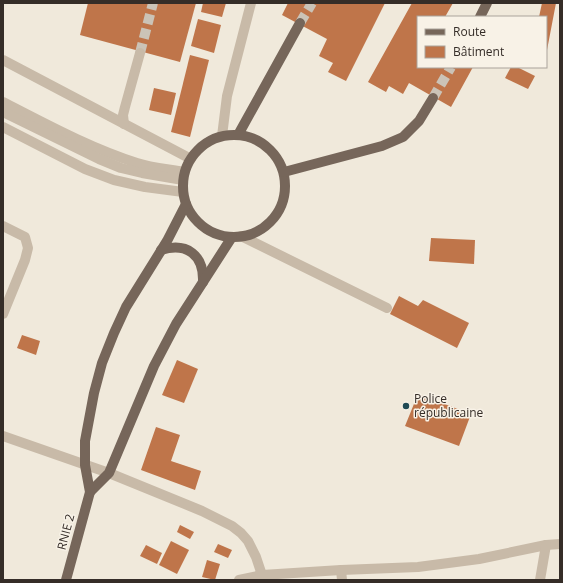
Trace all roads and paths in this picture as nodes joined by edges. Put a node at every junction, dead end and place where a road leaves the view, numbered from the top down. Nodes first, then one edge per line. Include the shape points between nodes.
1 (251, 3) edge
2 (487, 3) edge
3 (480, 16) edge
4 (300, 23) tunnel mouth
5 (140, 53) tunnel mouth
6 (3, 60) edge
7 (433, 98) tunnel mouth
8 (3, 102) edge
9 (3, 112) edge
10 (124, 124) junction
11 (3, 127) edge
12 (238, 135) junction
13 (222, 136) junction
14 (191, 159) junction
15 (284, 172) junction
16 (184, 176) junction
17 (183, 192) junction
18 (186, 204) junction
19 (3, 226) edge
20 (236, 237) junction
21 (161, 250) junction
22 (203, 282) junction
23 (387, 308) dead end
24 (3, 314) edge
25 (3, 436) edge
26 (85, 466) junction
27 (109, 473) junction
28 (90, 492) junction
29 (560, 544) edge
30 (546, 545) junction
31 (342, 575) edge
32 (262, 576) junction
33 (66, 580) edge
34 (239, 580) edge
35 (540, 580) edge

1 - 13 street via 227,96
2 - 3 main road
4 - 12 main road
5 - 10 street via 123,115
6 - 10 street
7 - 15 main road via 419,121 403,137 382,146
8 - 16 street via 98,148 137,163
9 - 16 street via 121,168 142,173
10 - 14 street
11 - 17 street via 114,180
12 - 13 main road
12 - 15 main road via 254,139 268,147 278,158
13 - 14 main road via 199,149
14 - 16 main road
15 - 20 main road via 286,192 280,210 268,225 251,235
16 - 17 main road
17 - 18 main road
18 - 20 main road via 196,221 212,232
18 - 21 main road, RNIE 2
19 - 24 street via 25,237 28,248
20 - 22 main road, RNIE 2
20 - 23 street
21 - 22 main road via 172,247 192,253 200,261 204,271
21 - 26 main road, RNIE 2 via 126,307 102,363 88,420
22 - 27 main road, RNIE 2 via 176,324 154,366
25 - 26 street
26 - 27 street
26 - 28 main road, RNIE 2
27 - 28 main road, RNIE 2
27 - 32 street via 232,526 248,541
28 - 33 main road, RNIE 2 / RNIE 2
29 - 30 street
30 - 31 street via 478,559
30 - 35 street
31 - 32 street
32 - 34 street

